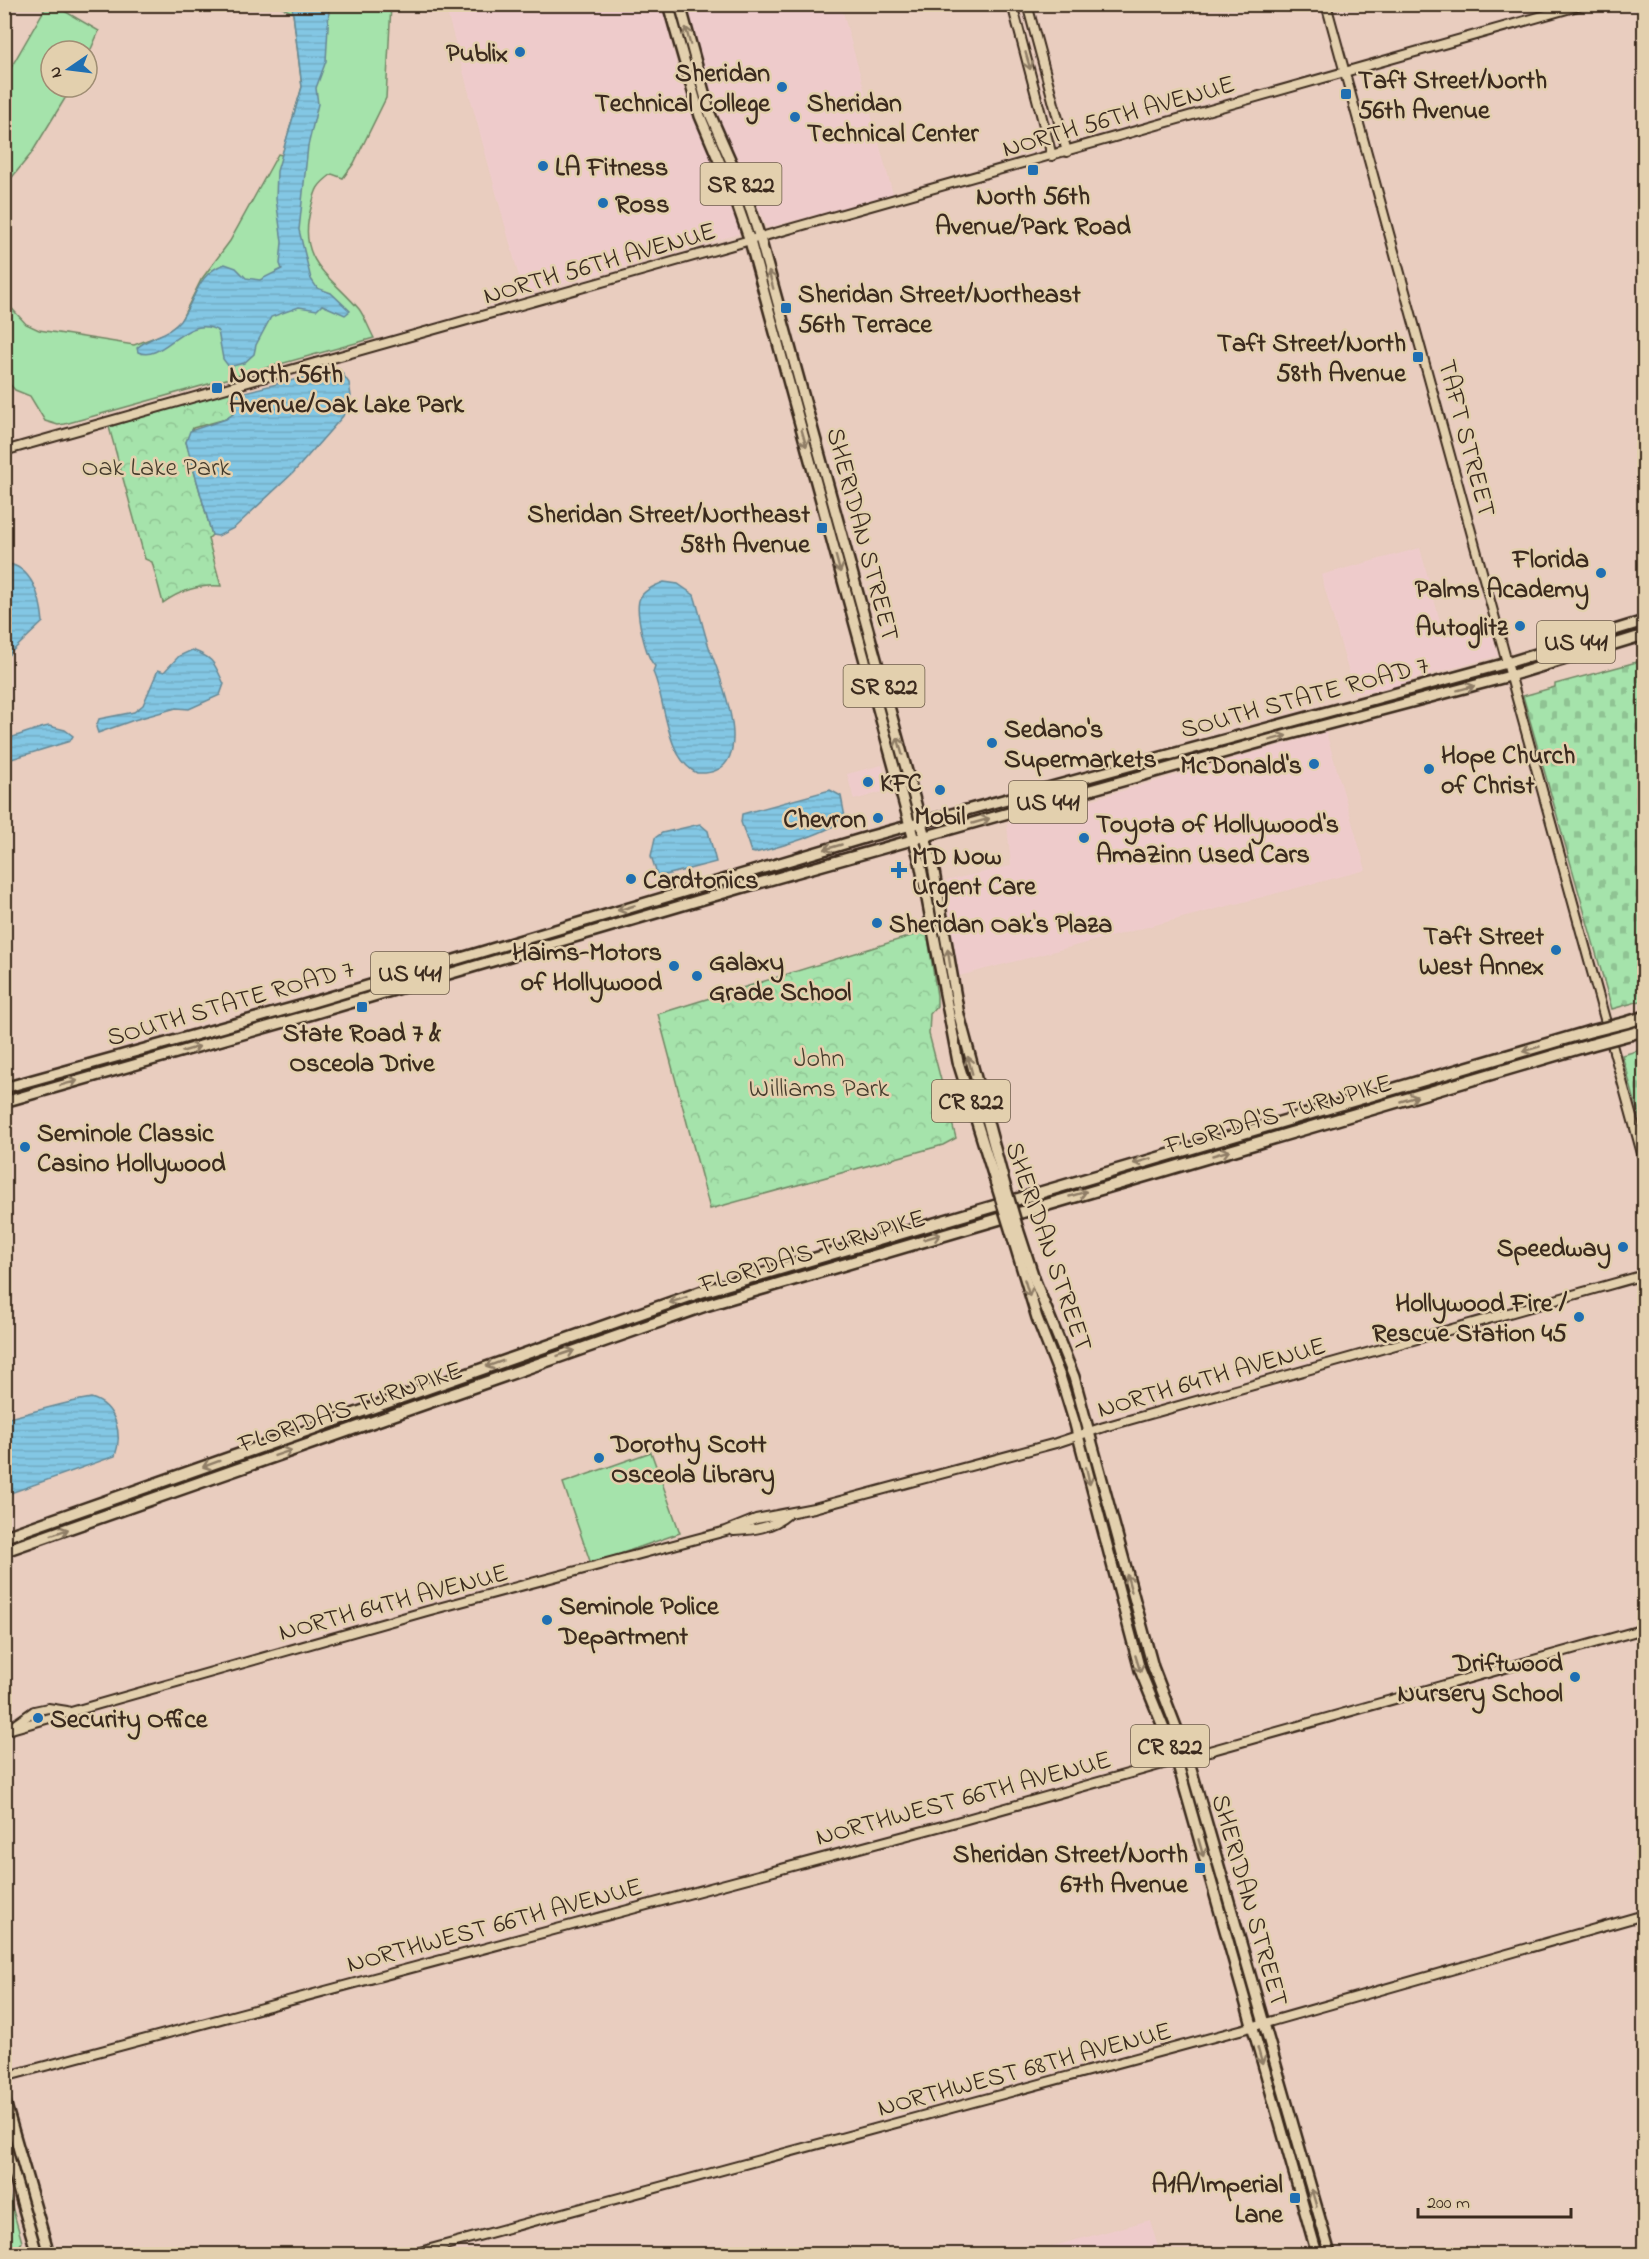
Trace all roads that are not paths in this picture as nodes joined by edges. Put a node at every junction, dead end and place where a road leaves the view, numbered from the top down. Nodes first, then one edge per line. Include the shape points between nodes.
1 (668, 4) edge
2 (680, 4) edge
3 (1012, 4) edge
4 (1027, 4) edge
5 (1326, 4) edge
6 (1585, 4) edge
7 (681, 51) junction
8 (1345, 72) junction
9 (691, 88) junction
10 (702, 89) junction
11 (724, 145) junction
12 (1067, 152) junction
13 (1052, 156) junction
14 (760, 238) junction
15 (750, 242) junction
16 (4, 451) edge
17 (1644, 621) edge
18 (1644, 635) edge
19 (1507, 663) junction
20 (1510, 676) junction
21 (1377, 699) junction
22 (1352, 706) junction
23 (1370, 713) junction
24 (1343, 720) junction
25 (1252, 733) junction
26 (1212, 744) junction
27 (1242, 747) junction
28 (1202, 759) junction
29 (1060, 784) junction
30 (1054, 800) junction
31 (921, 822) junction
32 (910, 826) junction
33 (925, 837) junction
34 (914, 840) junction
35 (742, 873) junction
36 (724, 893) junction
37 (1644, 1017) edge
38 (1644, 1030) edge
39 (156, 1045) junction
40 (147, 1061) junction
41 (42, 1077) junction
42 (4, 1088) edge
43 (36, 1092) junction
44 (4, 1102) edge
45 (1644, 1161) edge
46 (1000, 1183) junction
47 (1014, 1230) junction
48 (1644, 1275) edge
49 (1090, 1433) junction
50 (1079, 1436) junction
51 (4, 1537) edge
52 (4, 1551) edge
53 (1644, 1629) edge
54 (4, 1730) edge
55 (1188, 1758) junction
56 (1177, 1761) junction
57 (1644, 1915) edge
58 (1264, 2024) junction
59 (1251, 2027) junction
60 (4, 2077) edge
61 (4, 2098) edge
62 (4, 2140) edge
63 (11, 2162) junction
64 (36, 2209) junction
65 (37, 2252) edge
66 (17, 2254) edge
67 (49, 2254) edge
68 (412, 2254) edge
69 (1317, 2254) edge
70 (1330, 2254) edge

1 - 7 main road, SHERIDAN STREET / SR 822
10 -> 2 main road, SHERIDAN STREET / SR 822
3 -> 13 street
4 - 12 street
5 - 8 street, TAFT STREET
6 - 8 street, NORTH 56TH AVENUE
7 - 9 main road, SHERIDAN STREET / SR 822
7 - 10 main road via 686,55 694,83
8 - 12 street, NORTH 56TH AVENUE
8 - 19 street, TAFT STREET
9 - 11 main road via 700,99 714,136
9 - 15 main road, SHERIDAN STREET / SR 822
10 - 11 main road, SHERIDAN STREET / SR 822
11 - 14 main road, SHERIDAN STREET / SR 822
12 - 13 street, NORTH 56TH AVENUE
13 - 14 street, NORTH 56TH AVENUE
14 - 15 street, NORTH 56TH AVENUE
31 -> 14 main road, SHERIDAN STREET / SR 822
15 - 16 street, NORTH 56TH AVENUE
15 -> 32 main road, SHERIDAN STREET / SR 822
17 - 19 main road, SOUTH STATE ROAD 7 / US 441
18 - 20 main road, SOUTH STATE ROAD 7 / US 441
19 - 20 street, TAFT STREET
19 - 21 main road, SOUTH STATE ROAD 7 / US 441
23 -> 20 main road, SOUTH STATE ROAD 7 / US 441
20 - 45 street, TAFT STREET
21 - 22 main road, SOUTH STATE ROAD 7 / US 441
21 - 23 main road
22 - 24 main road
22 - 25 main road, SOUTH STATE ROAD 7 / US 441
23 - 24 main road, SOUTH STATE ROAD 7 / US 441
27 -> 24 main road, SOUTH STATE ROAD 7 / US 441
25 - 26 main road, SOUTH STATE ROAD 7 / US 441
25 - 27 main road via 1244,739
26 - 28 main road
26 - 29 main road, SOUTH STATE ROAD 7 / US 441
27 - 28 main road, SOUTH STATE ROAD 7 / US 441
28 - 30 main road, SOUTH STATE ROAD 7 / US 441
29 - 30 main road
29 - 31 main road, SOUTH STATE ROAD 7 / US 441
33 -> 30 main road, SOUTH STATE ROAD 7 / US 441
31 - 32 main road, SOUTH STATE ROAD 7 / US 441
31 - 33 main road, SHERIDAN STREET / SR 822
32 - 34 main road, SHERIDAN STREET / SR 822
32 -> 35 main road, SOUTH STATE ROAD 7 / US 441
33 - 34 main road, SOUTH STATE ROAD 7 / US 441
46 -> 33 main road, SHERIDAN STREET / CR 822 via 964,1037
34 - 36 main road, SOUTH STATE ROAD 7 / US 441
34 - 46 main road, SHERIDAN STREET / CR 822 via 958,1062
35 - 36 main road
35 -> 39 main road, SOUTH STATE ROAD 7 / US 441
40 -> 36 main road, SOUTH STATE ROAD 7 / US 441
37 -> 51 highway, FLORIDA'S TURNPIKE, bridge via 701,1292
52 -> 38 highway, FLORIDA'S TURNPIKE, bridge via 707,1305
39 - 40 main road
39 - 41 main road, SOUTH STATE ROAD 7 / US 441
43 -> 40 main road, SOUTH STATE ROAD 7 / US 441
41 - 42 main road, SOUTH STATE ROAD 7 / US 441
41 - 43 main road via 33,1088
43 - 44 main road, SOUTH STATE ROAD 7 / US 441
46 - 47 main road, SHERIDAN STREET / CR 822, bridge
47 - 49 main road, SHERIDAN STREET / CR 822 via 1074,1377
47 -> 50 main road, SHERIDAN STREET / CR 822 via 1037,1318
48 - 49 street, NORTH 64TH AVENUE
49 - 50 street, NORTH 64TH AVENUE
55 -> 49 main road, SHERIDAN STREET / CR 822 via 1153,1668
50 - 54 street, NORTH 64TH AVENUE via 788,1514 756,1519 726,1532 72,1711 34,1711
50 -> 56 main road, SHERIDAN STREET / CR 822 via 1140,1670
53 - 55 street, NORTHWEST 66TH AVENUE
55 - 56 street, NORTHWEST 66TH AVENUE
55 - 58 main road, SHERIDAN STREET / CR 822
56 -> 59 main road, SHERIDAN STREET / CR 822
56 - 60 street, NORTHWEST 66TH AVENUE
57 - 58 street, NORTHWEST 68TH AVENUE
58 - 59 street, NORTHWEST 68TH AVENUE
70 -> 58 main road, SHERIDAN STREET / CR 822
59 - 68 street, NORTHWEST 68TH AVENUE
59 -> 69 main road, SHERIDAN STREET / CR 822
61 - 64 main road
62 - 63 main road
63 - 64 main road via 19,2166 29,2203
63 - 65 main road
64 - 67 main road
65 - 66 street

